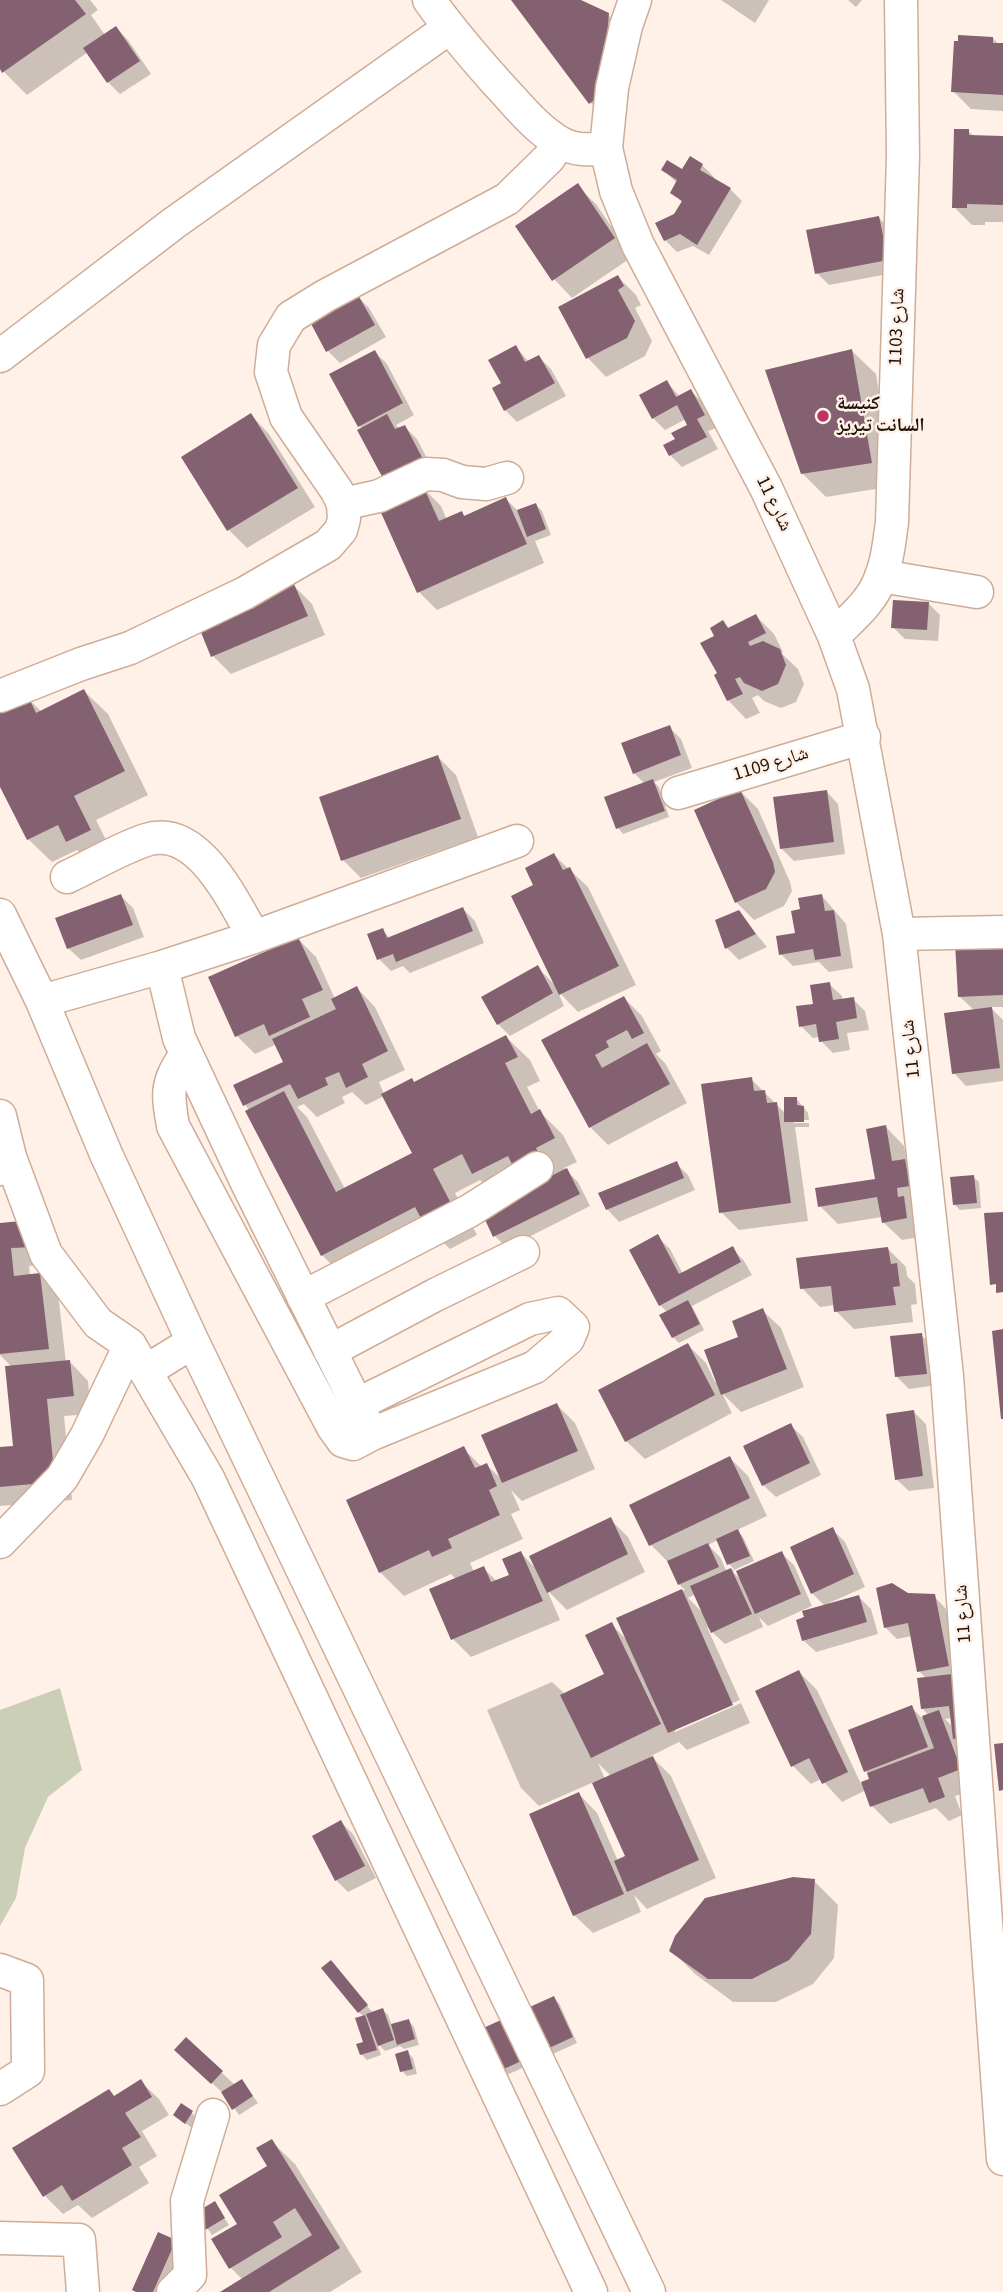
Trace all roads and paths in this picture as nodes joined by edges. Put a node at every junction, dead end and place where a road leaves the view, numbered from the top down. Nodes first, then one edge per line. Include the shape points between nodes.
1 (429, 0) edge
2 (635, 0) edge
3 (901, 0) edge
4 (449, 29) junction
5 (559, 142) junction
6 (606, 148) junction
7 (0, 356) edge
8 (507, 478) dead end
9 (343, 504) junction
10 (881, 576) junction
11 (977, 592) dead end
12 (834, 636) junction
13 (0, 696) edge
14 (863, 737) junction
15 (678, 793) dead end
16 (517, 841) dead end
17 (67, 877) dead end
18 (0, 915) edge
19 (1003, 932) edge
20 (899, 934) junction
21 (254, 937) junction
22 (162, 967) junction
23 (42, 1001) junction
24 (186, 1054) junction
25 (0, 1116) edge
26 (5, 1163) edge
27 (537, 1168) dead end
28 (262, 1213) junction
29 (229, 1232) junction
30 (523, 1252) dead end
31 (303, 1297) junction
32 (193, 1342) junction
33 (330, 1351) junction
34 (138, 1358) junction
35 (356, 1405) junction
36 (372, 1434) junction
37 (0, 1542) edge
38 (991, 1810) edge
39 (0, 1970) edge
40 (0, 2088) edge
41 (213, 2115) dead end
42 (1003, 2159) edge
43 (0, 2238) edge
44 (83, 2292) edge
45 (173, 2292) edge
46 (591, 2292) edge
47 (649, 2292) edge

1 - 4 street
2 - 6 street, شارع 11 via 612,88
3 - 10 street, شارع 1103 via 903,156 892,522
4 - 5 street via 517,105
4 - 7 street via 174,223
5 - 6 street via 583,150
5 - 9 street via 508,199 291,317 274,345 271,372 286,417
6 - 12 street, شارع 11 via 616,191 638,246 766,488
8 - 9 street via 486,484 426,474 379,496
9 - 13 street via 341,530 328,545 245,593 130,648
10 - 11 street
10 - 12 street, شارع 1103 via 865,604
12 - 14 street, شارع 11 via 853,689
14 - 15 street, شارع 1109
14 - 20 street, شارع 11
16 - 21 street
17 - 21 street via 148,839 175,839 211,865
18 - 23 street
19 - 20 street
20 - 38 street, شارع 11
21 - 22 street
22 - 23 street
22 - 24 street
23 - 32 street
24 - 28 street
24 - 29 street via 172,1075 168,1096 173,1126
25 - 26 street
26 - 34 street via 46,1254 98,1323
27 - 31 street via 469,1211
28 - 29 street
28 - 31 street
29 - 36 street via 332,1427 343,1441 353,1444
30 - 33 street
31 - 33 street
32 - 34 street
32 - 47 street
33 - 35 street
34 - 37 street via 62,1478
34 - 46 street via 208,1478
35 - 36 street
35 - 36 street via 530,1319 558,1313 573,1327 568,1339 535,1367
38 - 42 street, شارع 11
39 - 40 street via 27,1980 28,2058 28,2071
41 - 45 street via 187,2201 190,2274
43 - 44 street via 79,2240

